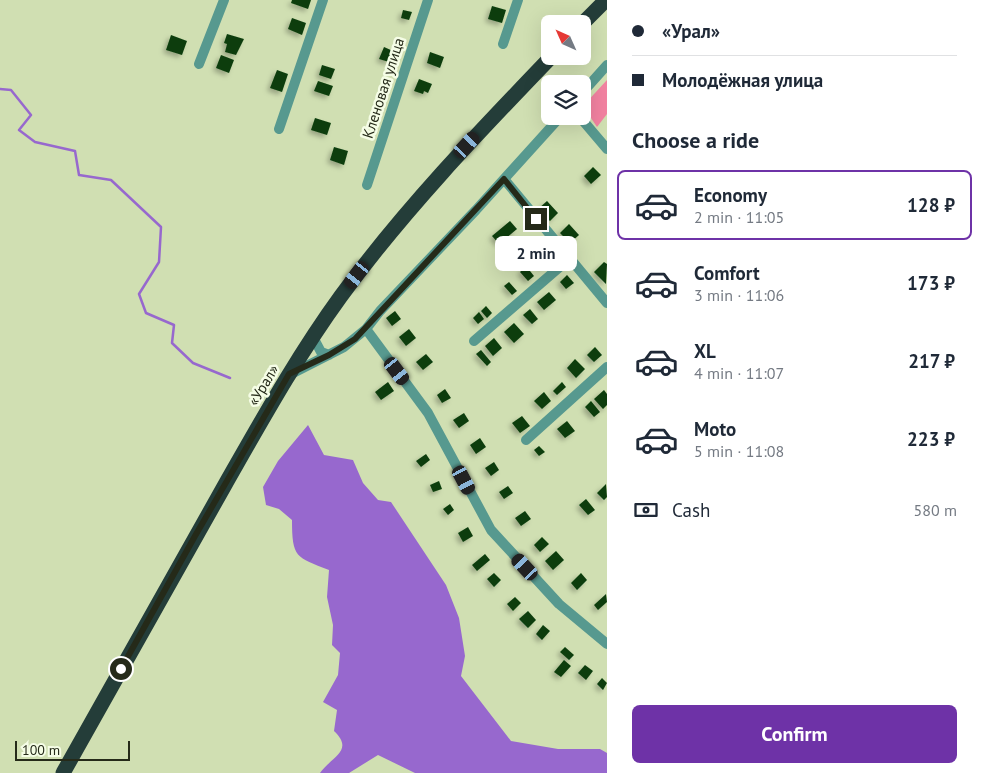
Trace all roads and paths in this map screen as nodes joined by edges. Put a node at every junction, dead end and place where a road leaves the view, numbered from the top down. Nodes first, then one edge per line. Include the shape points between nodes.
1 (224, 0) edge
2 (322, 0) edge
3 (428, 0) edge
4 (518, 0) edge
5 (606, 0) edge
6 (591, 15) edge
7 (503, 44) dead end
8 (199, 64) dead end
9 (544, 65) edge
10 (607, 65) edge
11 (591, 83) edge
12 (553, 125) edge
13 (587, 125) edge
14 (279, 129) dead end
15 (607, 149) edge
16 (504, 179) junction
17 (367, 185) dead end
18 (569, 259) junction
19 (607, 303) edge
20 (366, 329) junction
21 (313, 337) junction
22 (474, 341) dead end
23 (329, 355) junction
24 (607, 367) edge
25 (289, 374) junction
26 (526, 440) dead end
27 (607, 644) edge
28 (65, 771) edge

1 - 8 street
2 - 14 street
3 - 17 street, Кленовая улица
4 - 7 street
5 - 6 highway
9 - 21 highway, «Урал» via 396,226
10 - 11 street
12 - 16 street
13 - 15 street
16 - 18 street
16 - 20 street
18 - 19 street
18 - 22 street
20 - 23 street
20 - 27 street via 428,413 491,530 559,604
21 - 23 street via 321,352
21 - 25 highway, «Урал»
23 - 25 street
24 - 26 street
25 - 28 highway, «Урал»

